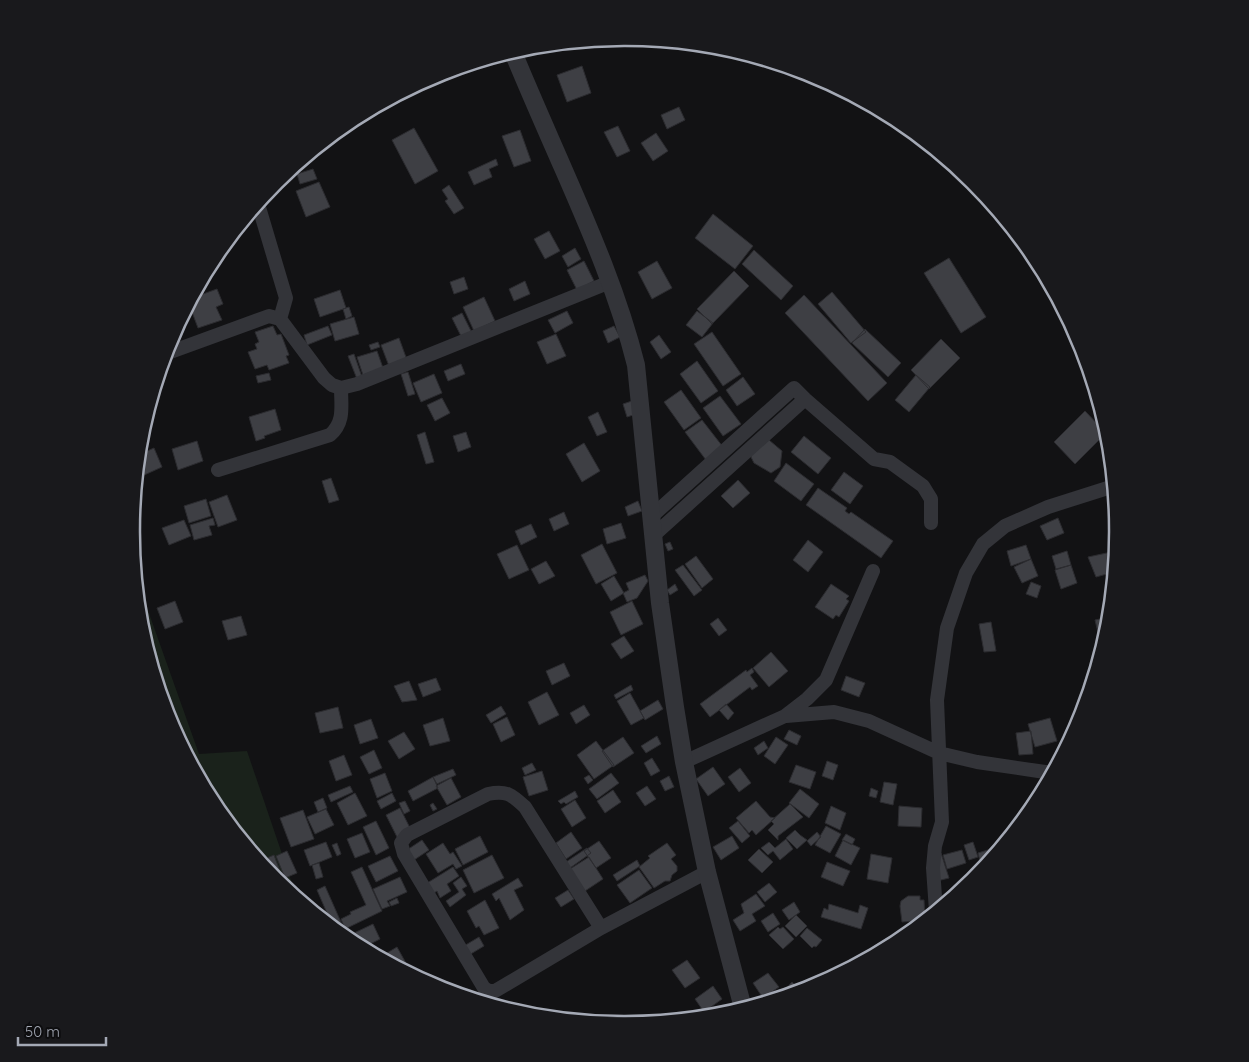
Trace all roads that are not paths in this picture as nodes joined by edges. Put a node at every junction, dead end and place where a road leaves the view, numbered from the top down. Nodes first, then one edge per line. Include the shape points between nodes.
1 (516, 59) edge
2 (260, 211) edge
3 (610, 282) junction
4 (280, 319) junction
5 (175, 350) edge
6 (341, 388) junction
7 (806, 399) junction
8 (218, 470) dead end
9 (1107, 488) edge
10 (652, 516) junction
11 (931, 523) dead end
12 (654, 536) junction
13 (874, 571) dead end
14 (785, 716) junction
15 (939, 753) junction
16 (684, 762) junction
17 (1045, 772) edge
18 (707, 872) junction
19 (935, 903) edge
20 (600, 928) junction
21 (741, 1001) edge

1 - 3 street
2 - 4 street via 286,298
3 - 6 street via 435,354
3 - 10 street via 636,365
4 - 5 street via 269,316
4 - 6 street via 324,378
6 - 8 street via 341,418 338,428 330,435
7 - 10 street via 793,388
7 - 11 street via 874,459 890,462 923,486 931,499
7 - 12 street
9 - 15 street via 1048,507 1005,526 983,544 966,573 947,628 937,700
10 - 12 street
12 - 16 street via 660,604
13 - 14 street via 826,680
14 - 15 street via 834,712 869,721
14 - 16 street
15 - 17 street
15 - 19 street via 942,822 933,868
16 - 18 street
18 - 20 street
18 - 21 street
20 - 20 street via 525,807 513,795 488,794 406,835 402,843 404,854 418,880 489,992

